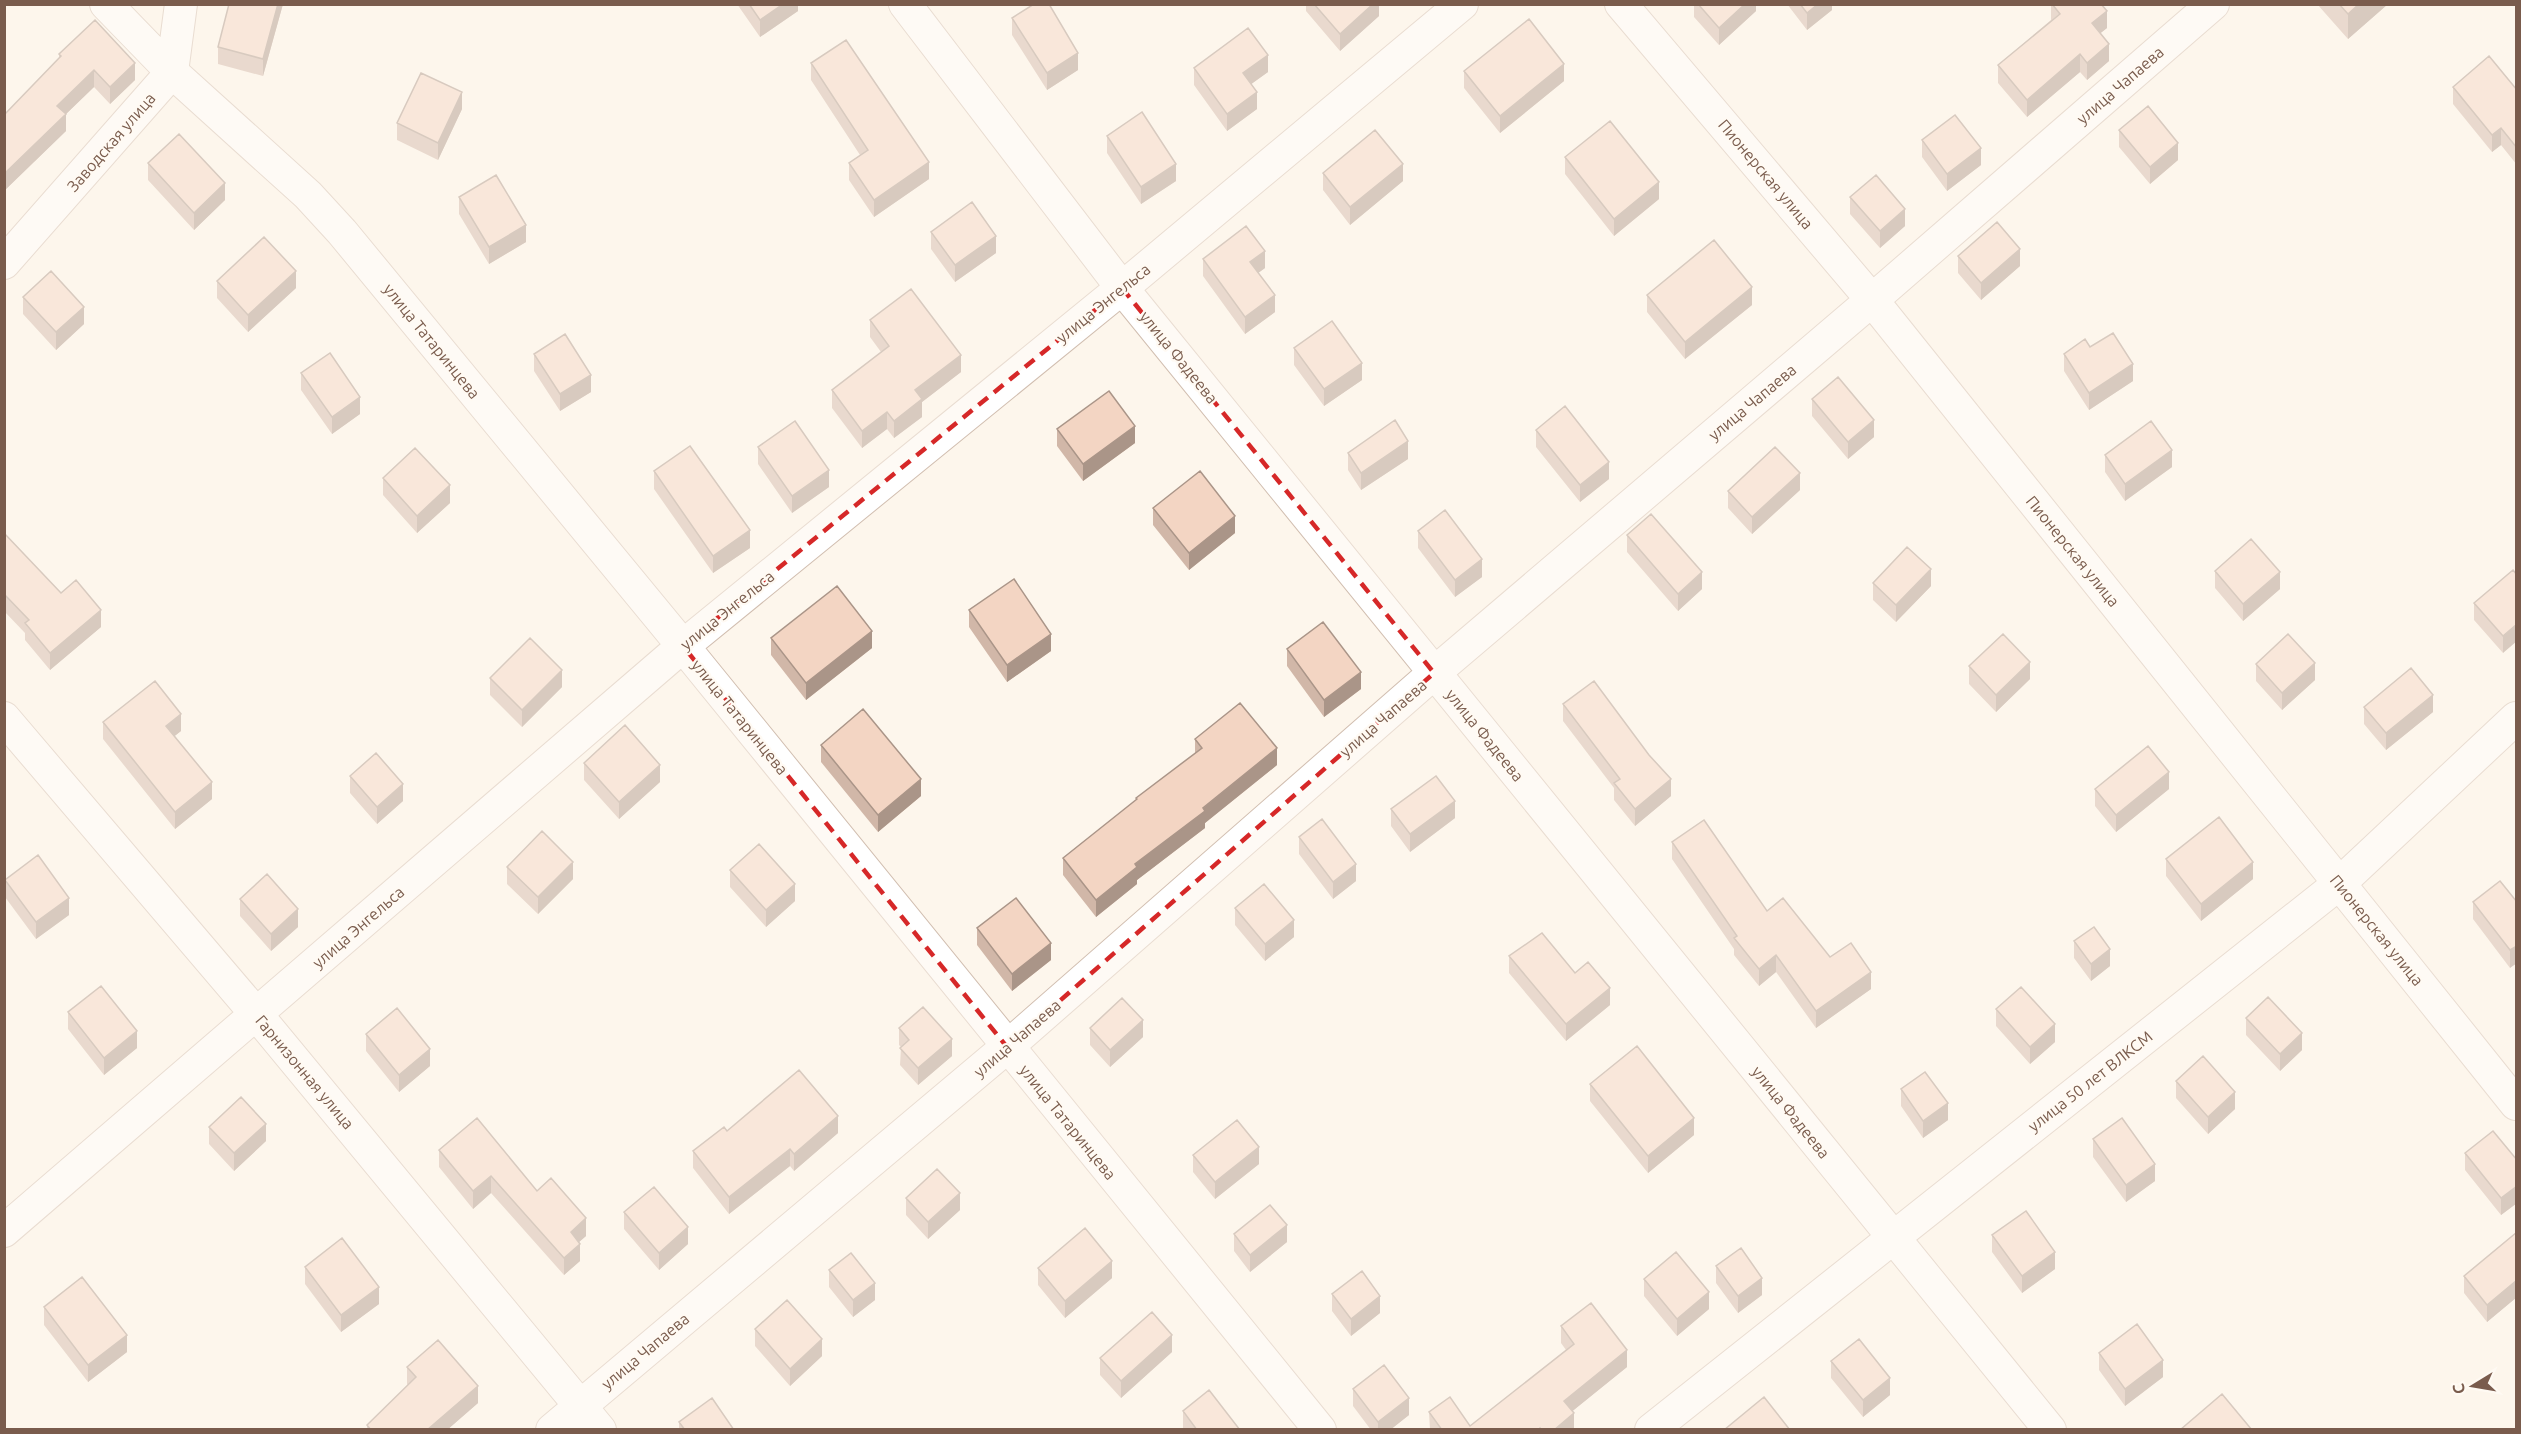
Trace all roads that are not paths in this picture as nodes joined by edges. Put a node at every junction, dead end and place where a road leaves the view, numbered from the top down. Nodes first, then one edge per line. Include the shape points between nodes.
1 (106, 4) edge
2 (181, 4) edge
3 (905, 4) edge
4 (1462, 4) edge
5 (1621, 4) edge
6 (2213, 4) edge
7 (172, 72) junction
8 (4, 263) edge
9 (1122, 288) junction
10 (1872, 300) junction
11 (683, 645) junction
12 (1434, 673) junction
13 (4, 718) edge
14 (2517, 718) edge
15 (2340, 884) junction
16 (257, 1015) junction
17 (1007, 1047) junction
18 (2517, 1104) edge
19 (4, 1230) edge
20 (1893, 1237) junction
21 (581, 1405) junction
22 (552, 1430) edge
23 (600, 1430) edge
24 (1320, 1430) edge
25 (1651, 1430) edge
26 (2050, 1430) edge

1 - 7 street, улица Татаринцева
2 - 7 street
3 - 9 street, улица Фадеева
4 - 9 street, улица Энгельса
5 - 10 street, Пионерская улица
6 - 10 street, улица Чапаева
7 - 8 street, Заводская улица
7 - 11 street, улица Татаринцева via 308,195 342,232
9 - 11 street, улица Энгельса
9 - 12 street, улица Фадеева
10 - 12 street, улица Чапаева
10 - 15 street, Пионерская улица
11 - 16 street, улица Энгельса
11 - 17 street, улица Татаринцева
12 - 17 street, улица Чапаева
12 - 20 street, улица Фадеева
13 - 16 street, Гарнизонная улица
14 - 15 street, улица 50 лет ВЛКСМ
15 - 18 street, Пионерская улица
15 - 20 street, улица 50 лет ВЛКСМ
16 - 19 street, улица Энгельса
16 - 21 street, Гарнизонная улица
17 - 21 street, улица Чапаева
17 - 24 street, улица Татаринцева
20 - 25 street, улица 50 лет ВЛКСМ
20 - 26 street, улица Фадеева
21 - 22 street, улица Чапаева
21 - 23 street, Гарнизонная улица

